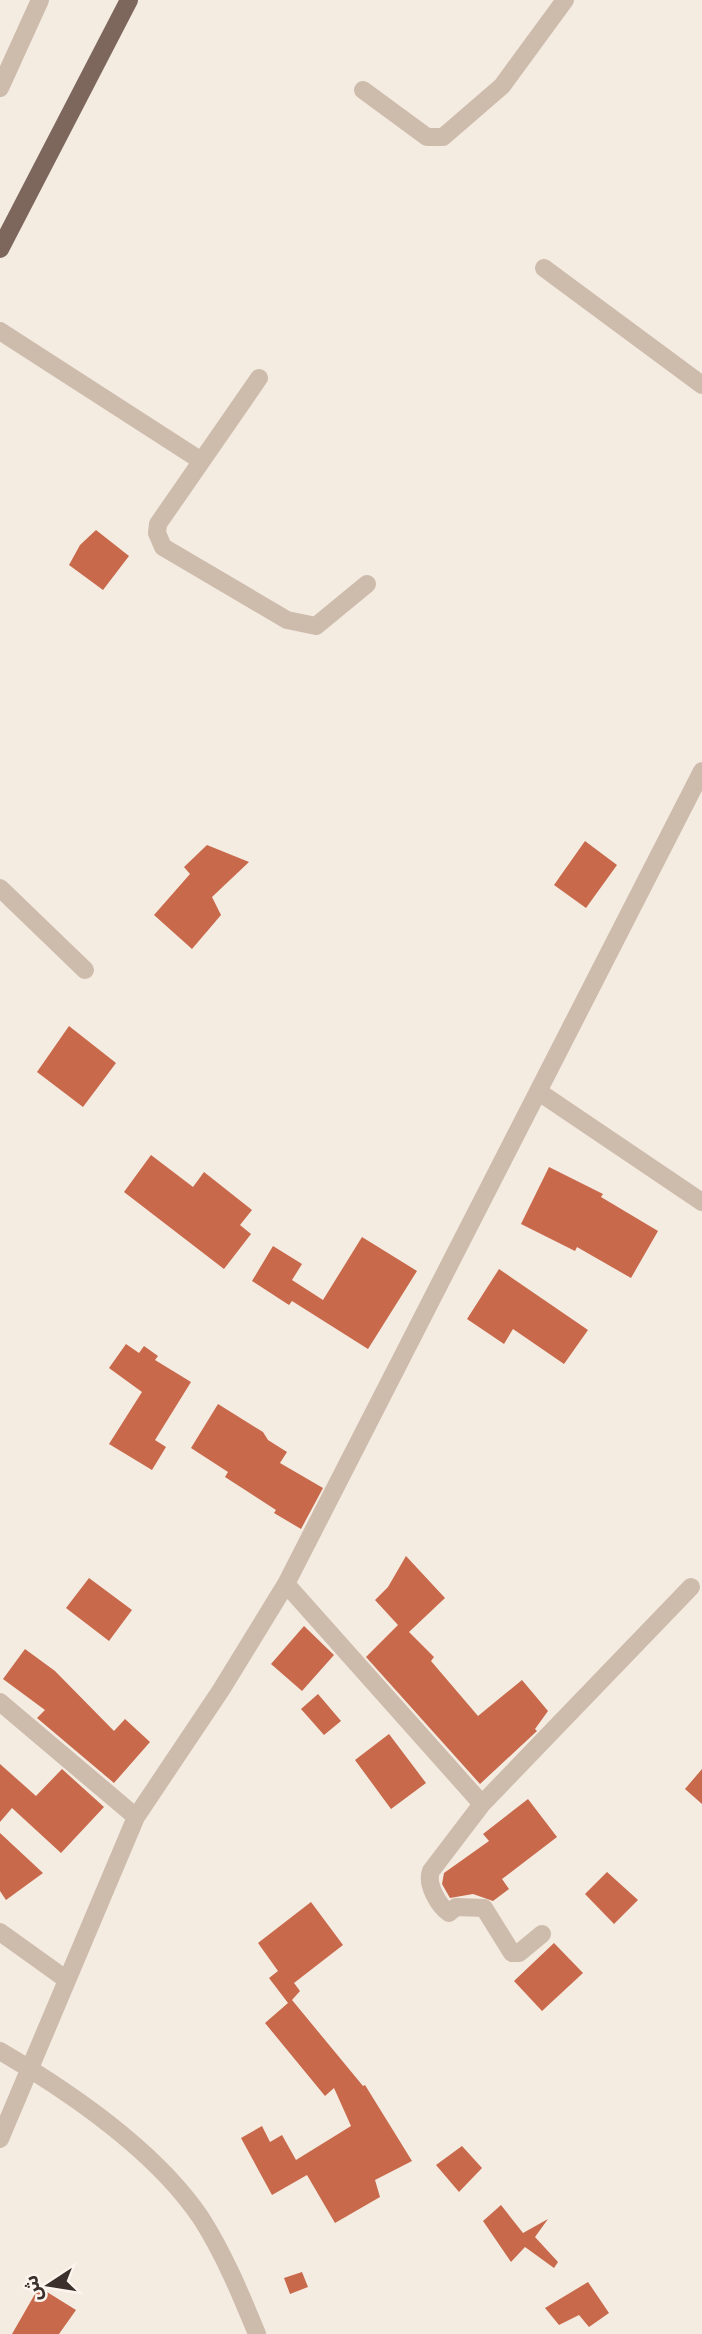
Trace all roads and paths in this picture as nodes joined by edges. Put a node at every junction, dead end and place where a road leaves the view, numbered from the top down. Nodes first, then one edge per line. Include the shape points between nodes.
1 (40, 0) edge
2 (129, 0) edge
3 (565, 0) edge
4 (0, 88) edge
5 (363, 90) dead end
6 (0, 248) edge
7 (544, 268) dead end
8 (0, 331) edge
9 (259, 378) dead end
10 (702, 385) edge
11 (200, 460) junction
12 (367, 584) dead end
13 (702, 771) edge
14 (0, 888) edge
15 (85, 970) dead end
16 (539, 1091) junction
17 (702, 1202) edge
18 (286, 1584) junction
19 (691, 1587) dead end
20 (0, 1702) edge
21 (482, 1804) junction
22 (136, 1817) junction
23 (0, 1932) edge
24 (542, 1934) dead end
25 (67, 1980) junction
26 (0, 2052) edge
27 (31, 2069) junction
28 (0, 2139) edge
29 (257, 2334) edge

1 - 4 street
2 - 6 main road
3 - 5 street via 502,86 443,137 427,137
7 - 10 street
8 - 11 street
9 - 11 street
11 - 12 street via 158,524 163,547 287,620 316,626
13 - 16 street
14 - 15 street
16 - 17 street
16 - 18 street
18 - 21 street
18 - 22 street
19 - 21 street
20 - 22 street
21 - 24 street via 430,1871 429,1883 449,1913 456,1907 484,1908 512,1953 519,1953
22 - 25 street
23 - 25 street
25 - 27 street
26 - 27 street
27 - 28 street
27 - 29 street via 111,2127 176,2188 216,2245

